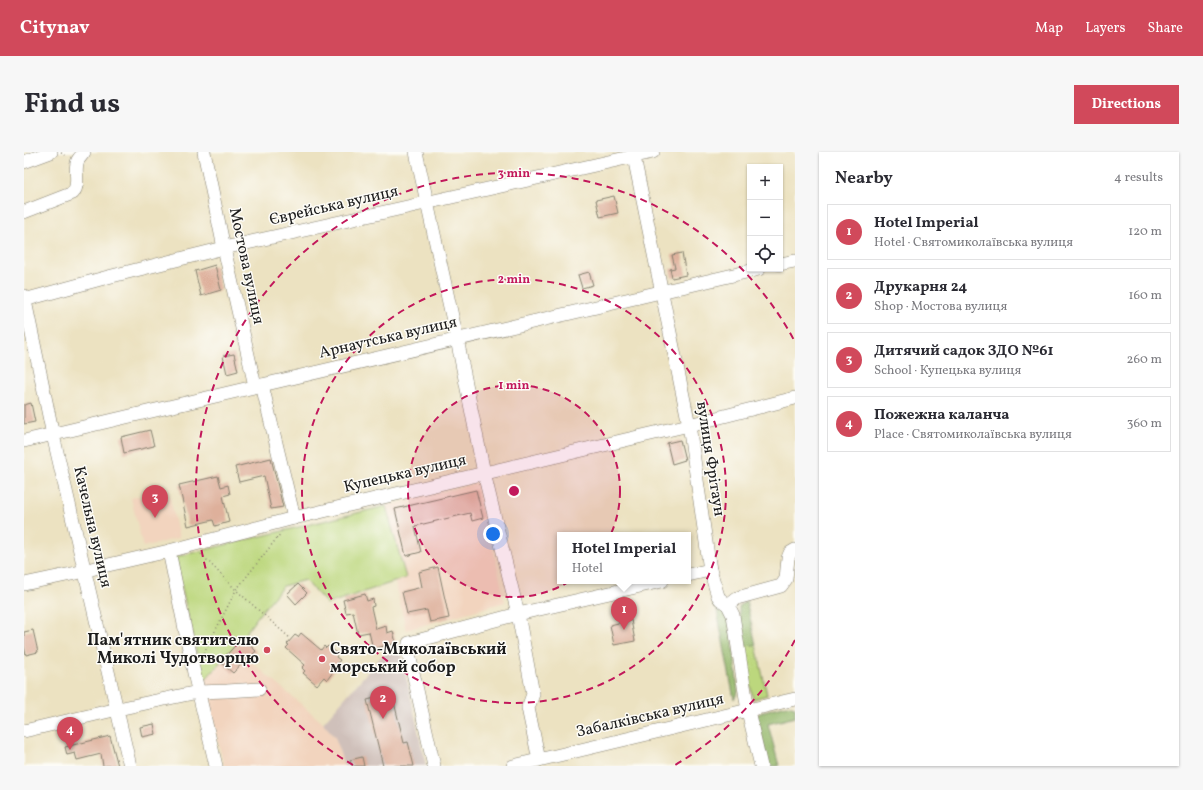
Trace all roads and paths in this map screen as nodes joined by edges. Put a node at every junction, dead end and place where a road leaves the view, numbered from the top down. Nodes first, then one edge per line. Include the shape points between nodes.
1 (51, 152) edge
2 (84, 152) edge
3 (204, 152) edge
4 (416, 152) edge
5 (653, 152) edge
6 (634, 154) edge
7 (24, 162) edge
8 (428, 203) junction
9 (24, 212) edge
10 (224, 248) junction
11 (795, 261) edge
12 (783, 263) edge
13 (747, 272) edge
14 (662, 292) junction
15 (24, 299) edge
16 (458, 339) junction
17 (258, 385) junction
18 (795, 398) edge
19 (689, 425) junction
20 (53, 434) junction
21 (24, 441) edge
22 (484, 473) junction
23 (294, 518) junction
24 (192, 546) junction
25 (795, 550) edge
26 (169, 552) junction
27 (710, 570) junction
28 (85, 571) junction
29 (691, 574) edge
30 (24, 584) edge
31 (649, 584) edge
32 (236, 590) junction
33 (728, 604) junction
34 (518, 614) junction
35 (291, 639) dead end
36 (194, 674) junction
37 (259, 689) dead end
38 (198, 692) junction
39 (795, 699) edge
40 (118, 709) junction
41 (748, 711) junction
42 (24, 731) edge
43 (546, 761) edge
44 (130, 766) edge
45 (216, 766) edge
46 (434, 766) edge
47 (513, 766) edge
48 (761, 766) edge

1 - 7 street
2 - 9 street via 78,160 77,184 73,194
3 - 10 street, Мостова вулиця
4 - 8 street
5 - 6 street, Єврейська вулиця
6 - 8 street, Єврейська вулиця
6 - 14 street, вулиця Фрітаун
8 - 10 street, Єврейська вулиця
8 - 16 street
10 - 15 street, Єврейська вулиця
10 - 17 street, Мостова вулиця
11 - 12 street
13 - 14 street, Арнаутська вулиця
14 - 16 street, Арнаутська вулиця
14 - 19 street, вулиця Фрітаун
15 - 20 street, Качельна вулиця
16 - 17 street, Арнаутська вулиця
16 - 22 street
17 - 20 street, Арнаутська вулиця
17 - 23 street, Мостова вулиця
18 - 19 street, Купецька вулиця
19 - 22 street, Купецька вулиця
19 - 27 street, вулиця Фрітаун
20 - 21 street, Арнаутська вулиця
20 - 28 street, Качельна вулиця
22 - 23 street, Купецька вулиця
22 - 34 street
23 - 24 street, Купецька вулиця
23 - 32 path
24 - 26 street, Купецька вулиця
24 - 32 path
25 - 33 street via 788,558 786,579 781,586 737,598
26 - 28 street, Купецька вулиця
26 - 36 street
27 - 29 street
27 - 33 street, вулиця Фрітаун via 718,596
28 - 30 street, Купецька вулиця
28 - 40 street, Качельна вулиця
31 - 34 street
32 - 35 path
32 - 36 path
33 - 41 street, вулиця Фрітаун
34 - 43 street via 533,694 528,708
34 - 46 street via 409,643 408,650
36 - 38 street
37 - 38 street
38 - 40 street
38 - 45 street
39 - 41 street, Забалківська вулиця
40 - 42 street
40 - 44 street, Качельна вулиця
41 - 43 street, Забалківська вулиця
41 - 48 street, вулиця Фрітаун
43 - 47 street, Забалківська вулиця

